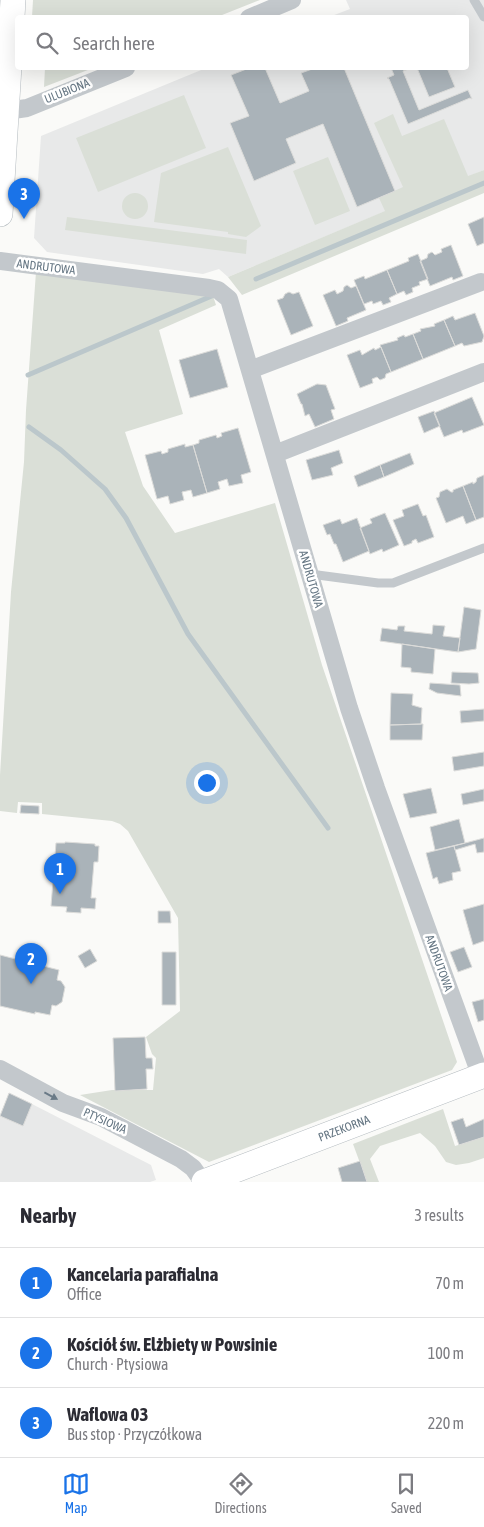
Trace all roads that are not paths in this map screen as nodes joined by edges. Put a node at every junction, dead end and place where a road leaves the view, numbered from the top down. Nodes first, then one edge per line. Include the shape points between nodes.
1 (13, 0) edge
2 (292, 0) edge
3 (474, 0) edge
4 (256, 15) edge
5 (484, 18) edge
6 (121, 70) edge
7 (6, 111) junction
8 (0, 214) edge
9 (0, 261) edge
10 (481, 282) dead end
11 (250, 370) junction
12 (484, 372) edge
13 (275, 454) junction
14 (484, 548) edge
15 (310, 574) junction
16 (4, 1071) edge
17 (482, 1076) edge
18 (240, 1176) edge
19 (203, 1182) edge

1 - 7 street
2 - 4 street
3 - 5 lane
6 - 7 street, ULUBIONA via 27,108
7 - 8 street
9 - 11 street, ANDRUTOWA via 218,290 229,299
10 - 11 street
11 - 13 street, ANDRUTOWA
12 - 13 street
13 - 15 street, ANDRUTOWA
14 - 15 lane via 393,583
15 - 17 street, ANDRUTOWA via 376,788
16 -> 19 street, PTYSIOWA via 181,1159
17 - 18 street, PRZEKORNA
18 - 19 street, PRZEKORNA

